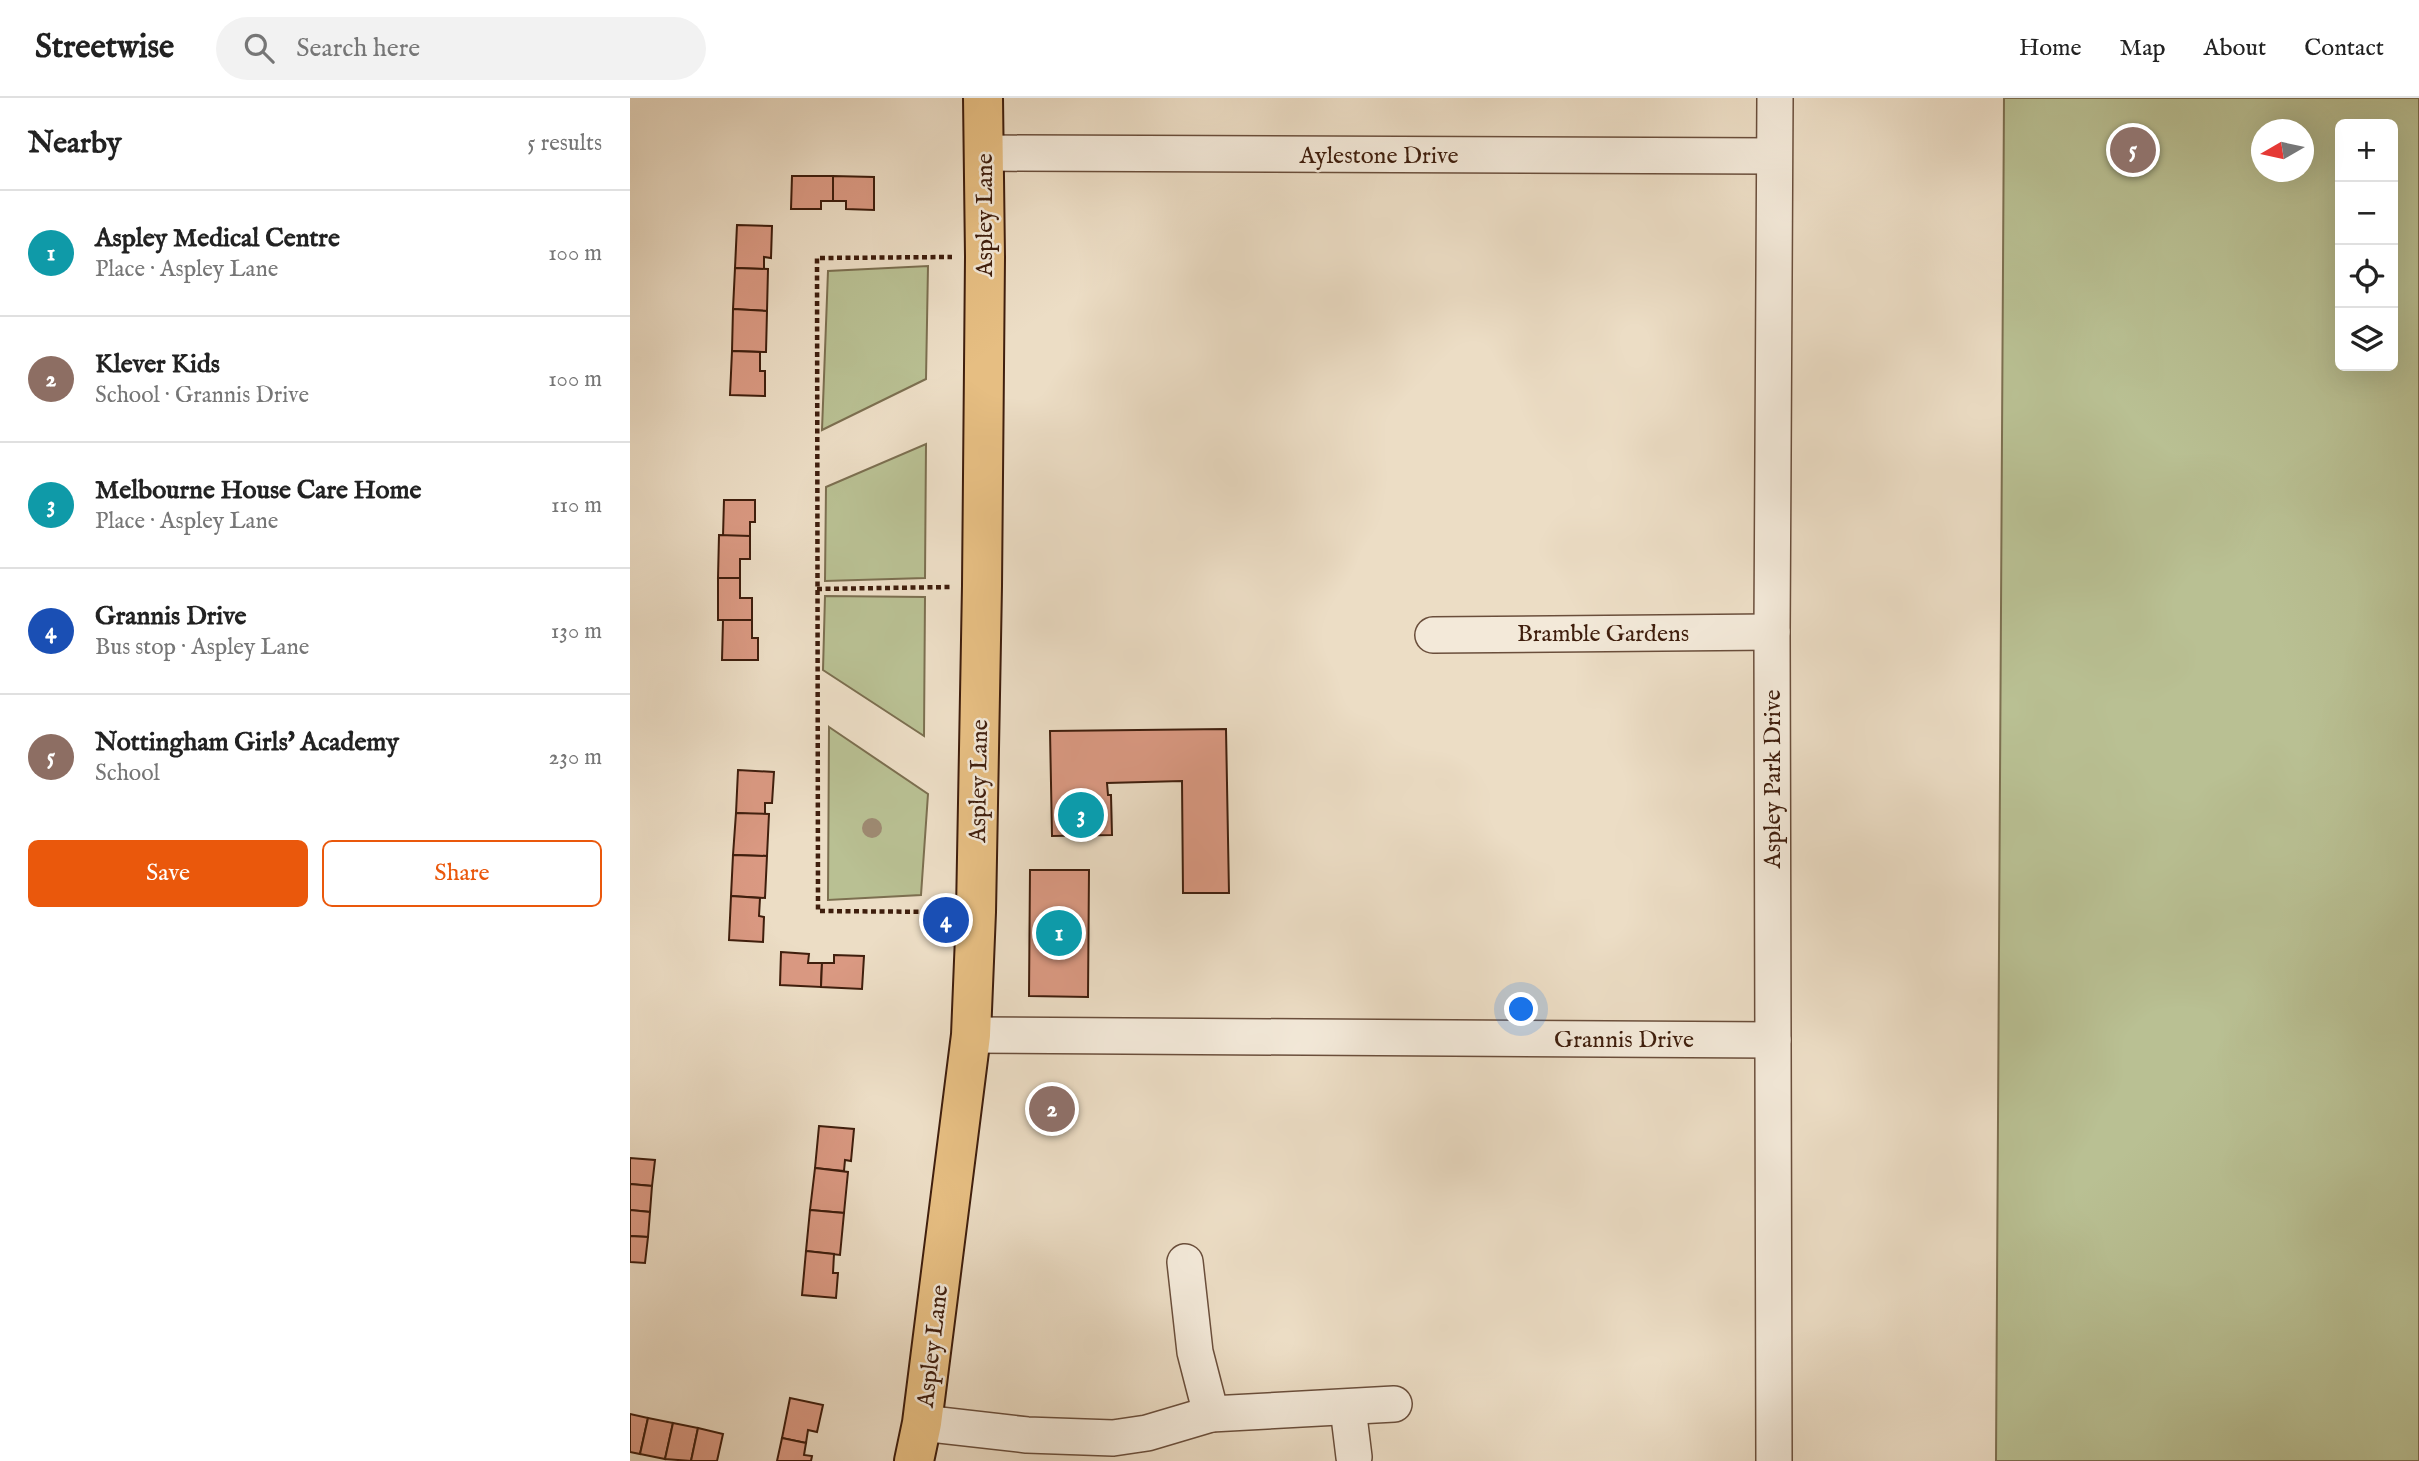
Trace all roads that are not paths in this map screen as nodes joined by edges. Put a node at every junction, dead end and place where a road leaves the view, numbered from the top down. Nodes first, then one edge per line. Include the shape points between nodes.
1 (983, 98) edge
2 (1774, 98) edge
3 (984, 153) junction
4 (1774, 156) junction
5 (1772, 632) junction
6 (1433, 635) dead end
7 (971, 1035) junction
8 (1773, 1040) junction
9 (1185, 1262) dead end
10 (1394, 1404) dead end
11 (1348, 1408) junction
12 (1211, 1414) junction
13 (922, 1423) junction
14 (1354, 1457) dead end
15 (914, 1461) edge
16 (1774, 1461) edge

1 - 3 main road, Aspley Lane
2 - 4 street, Aspley Park Drive
3 - 4 street, Aylestone Drive
3 - 7 main road, Aspley Lane via 982,586
4 - 5 street, Aspley Park Drive
5 - 6 street, Bramble Gardens
5 - 8 street, Aspley Park Drive
7 - 8 street, Grannis Drive
7 - 13 main road, Aspley Lane
8 - 16 street, Aspley Park Drive
9 - 12 street via 1195,1352
10 - 11 street
11 - 12 street
11 - 14 street
12 - 13 street via 1113,1438 1027,1435
13 - 15 main road, Aspley Lane

